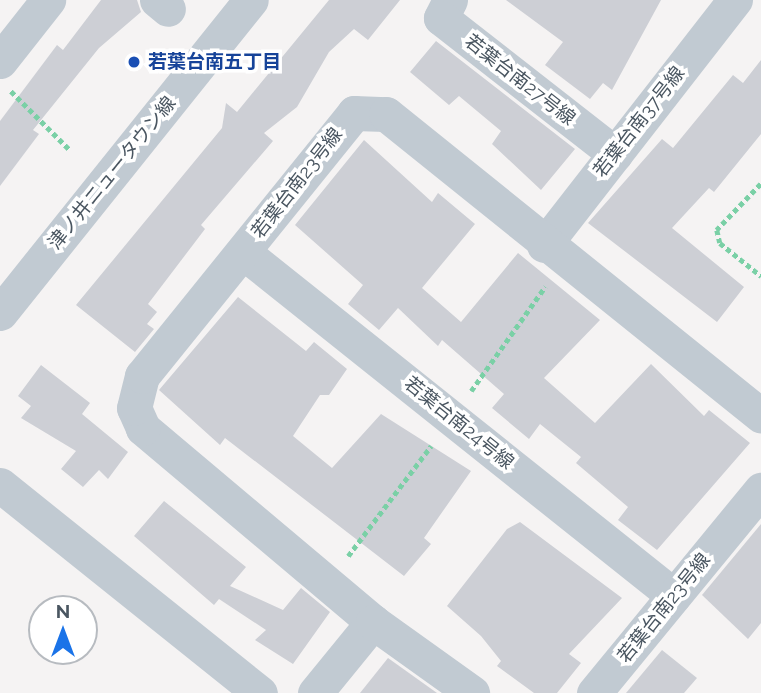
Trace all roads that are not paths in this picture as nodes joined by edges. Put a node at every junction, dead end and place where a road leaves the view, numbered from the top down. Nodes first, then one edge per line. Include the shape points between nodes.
1 (48, 0) edge
2 (251, 0) edge
3 (735, 0) edge
4 (436, 6) edge
5 (0, 61) edge
6 (615, 154) junction
7 (243, 252) junction
8 (548, 261) junction
9 (0, 313) edge
10 (761, 416) edge
11 (0, 485) edge
12 (761, 490) edge
13 (674, 596) junction
14 (373, 622) junction
15 (260, 693) edge
16 (315, 693) edge
17 (472, 693) edge
18 (594, 693) edge

1 - 5 street
2 - 9 street, 津ノ井ニュータウン線
3 - 6 street, 若葉台南37号線
4 - 6 street, 若葉台南27号線
6 - 8 street, 若葉台南37号線
7 - 8 street, 若葉台南23号線 via 344,122 364,110 386,114
7 - 13 street, 若葉台南24号線
7 - 14 street, 若葉台南23号線 via 142,376 134,408 144,428
8 - 10 street, 若葉台南23号線
11 - 15 street
12 - 13 street, 若葉台南23号線
13 - 18 street, 若葉台南23号線
14 - 16 street
14 - 17 street, 若葉台南23号線

